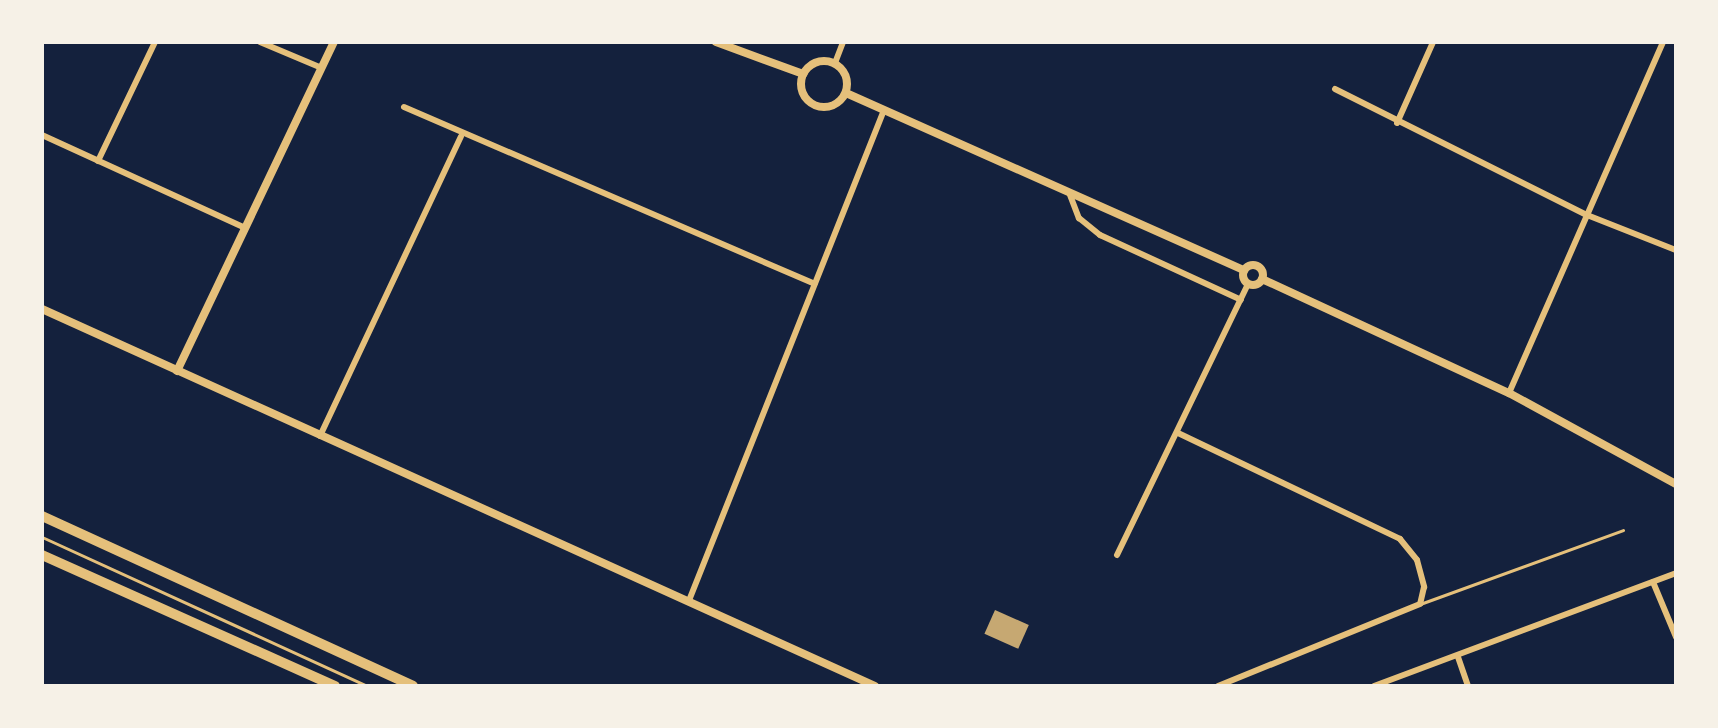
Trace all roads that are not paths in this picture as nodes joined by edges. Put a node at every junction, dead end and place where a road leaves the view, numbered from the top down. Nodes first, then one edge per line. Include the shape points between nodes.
1 (155, 42) edge
2 (260, 42) edge
3 (334, 42) edge
4 (716, 42) edge
5 (843, 42) edge
6 (1433, 42) edge
7 (1663, 42) edge
8 (835, 63) junction
9 (322, 68) junction
10 (803, 74) junction
11 (1335, 89) dead end
12 (846, 93) junction
13 (404, 107) dead end
14 (884, 110) junction
15 (1397, 123) junction
16 (42, 135) edge
17 (461, 136) junction
18 (98, 161) junction
19 (1070, 195) junction
20 (1587, 215) junction
21 (245, 228) junction
22 (1676, 250) edge
23 (1244, 270) junction
24 (1262, 279) junction
25 (815, 284) junction
26 (1248, 284) junction
27 (1241, 300) junction
28 (42, 309) edge
29 (177, 371) junction
30 (1509, 393) junction
31 (1178, 433) junction
32 (320, 436) junction
33 (1676, 484) edge
34 (42, 516) edge
35 (1623, 530) dead end
36 (42, 537) edge
37 (42, 555) edge
38 (1117, 555) dead end
39 (1676, 573) edge
40 (1653, 582) junction
41 (690, 598) junction
42 (1420, 604) junction
43 (1676, 637) edge
44 (1458, 657) junction
45 (335, 686) edge
46 (367, 686) edge
47 (413, 686) edge
48 (875, 686) edge
49 (1218, 686) edge
50 (1374, 686) edge
51 (1468, 686) edge

1 - 18 street
2 - 9 street
3 - 9 street
4 - 10 street
5 - 8 street
6 - 15 street
7 - 20 street
8 - 10 street via 813,64
8 - 12 street via 845,73
9 - 21 street
10 - 12 street via 801,89 815,106 837,105
11 - 15 street
12 - 14 street
13 - 17 street
14 - 19 street
14 - 25 street
15 - 20 street
16 - 18 street
17 - 25 street
17 - 32 street
18 - 21 street
19 - 23 street
19 - 27 street via 1079,218 1100,235
20 - 22 street
20 - 30 street
21 - 29 street
23 - 24 street via 1256,265
23 - 26 street
24 - 26 street
24 - 30 street
25 - 41 street
26 - 27 street
27 - 31 street
28 - 29 street
29 - 32 street
30 - 33 street
31 - 38 street
31 - 42 street via 1400,539 1422,575
32 - 41 street
34 - 47 highway
35 - 42 lane
36 - 46 lane
37 - 45 highway
39 - 40 street
40 - 43 street
40 - 44 street
41 - 48 street
42 - 49 street
44 - 50 street
44 - 51 street

